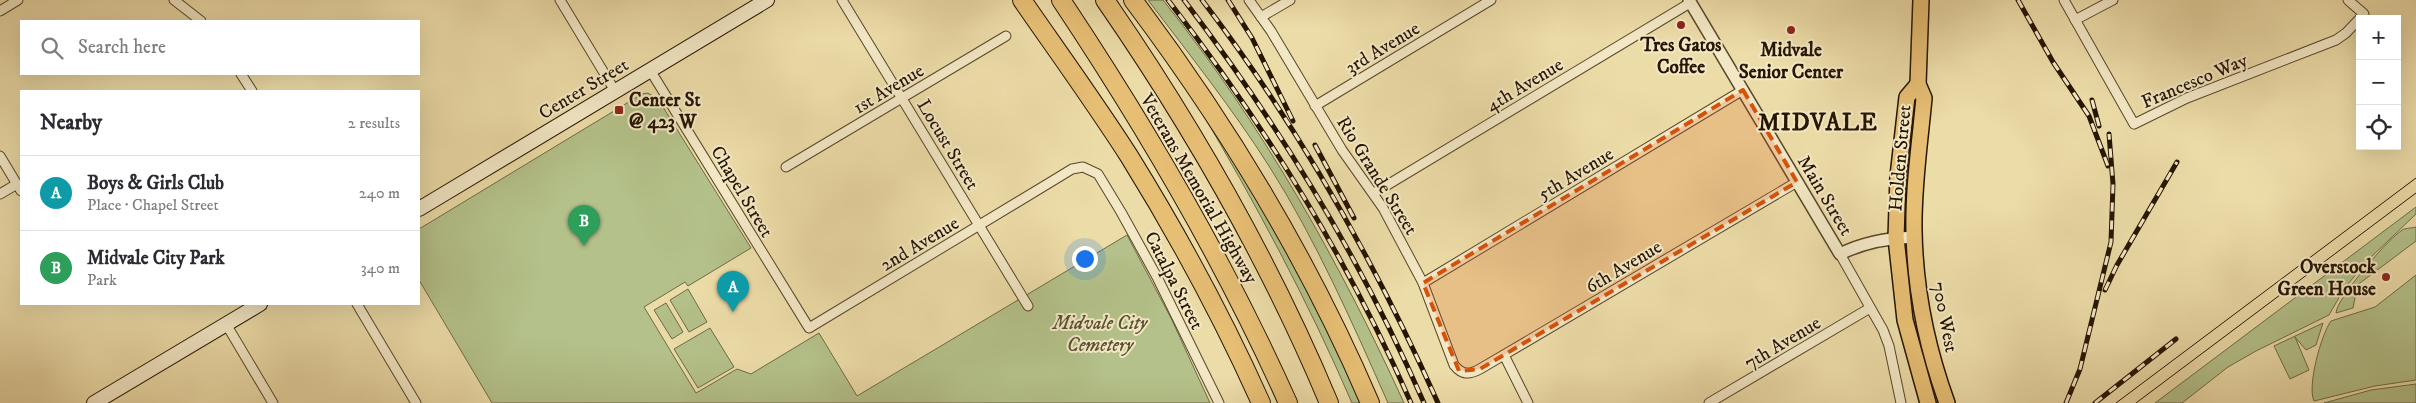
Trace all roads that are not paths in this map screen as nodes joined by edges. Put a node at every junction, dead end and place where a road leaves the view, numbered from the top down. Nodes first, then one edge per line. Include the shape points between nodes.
1 (18, 0) edge
2 (174, 0) edge
3 (560, 0) edge
4 (767, 0) edge
5 (842, 0) edge
6 (1022, 0) edge
7 (1062, 0) edge
8 (1105, 0) edge
9 (1133, 0) edge
10 (1249, 0) edge
11 (1290, 0) edge
12 (1491, 0) edge
13 (1921, 0) edge
14 (2064, 0) edge
15 (2113, 0) edge
16 (2348, 0) edge
17 (1689, 1) edge
18 (0, 11) edge
19 (1261, 17) junction
20 (199, 20) edge
21 (2076, 20) junction
22 (1006, 36) dead end
23 (650, 70) junction
24 (241, 75) edge
25 (1918, 84) junction
26 (251, 90) edge
27 (1743, 90) junction
28 (615, 91) junction
29 (902, 98) junction
30 (1315, 106) junction
31 (0, 156) edge
32 (786, 168) dead end
33 (1098, 174) joint
34 (1797, 182) junction
35 (19, 188) edge
36 (1374, 193) junction
37 (0, 194) edge
38 (420, 208) edge
39 (979, 226) junction
40 (1914, 237) junction
41 (1896, 238) junction
42 (1840, 254) junction
43 (1423, 283) junction
44 (1316, 288) junction
45 (258, 305) edge
46 (358, 305) edge
47 (1028, 306) dead end
48 (1870, 308) junction
49 (226, 324) junction
50 (809, 328) joint
51 (1504, 355) junction
52 (1464, 374) joint
53 (94, 403) edge
54 (274, 403) edge
55 (416, 403) edge
56 (1219, 403) edge
57 (1261, 403) edge
58 (1288, 403) edge
59 (1329, 403) edge
60 (1370, 403) edge
61 (1379, 403) edge
62 (1528, 403) edge
63 (1709, 403) edge
64 (1901, 403) edge
65 (1928, 403) edge
66 (1947, 403) edge

1 - 18 street
2 - 20 street
3 - 28 street
4 - 23 main road, Center Street
5 - 29 street, Locust Street
6 - 57 highway via 1153,196 1225,328
7 - 58 highway, Veterans Memorial Highway via 1203,231
8 - 59 highway, Veterans Memorial Highway via 1168,96 1223,190 1280,297
9 - 44 highway via 1231,139
10 - 19 street, Rio Grande Street
11 - 19 street
12 - 30 street, 3rd Avenue
13 - 25 main road, Holden Street
14 - 21 street, Francesco Way
15 - 21 street
16 - 21 street, Francesco Way via 2364,14 2336,40 2188,98 2134,124
17 - 27 street, Main Street
17 - 36 street, 4th Avenue
19 - 30 street, Rio Grande Street
22 - 29 street, 1st Avenue
23 - 28 main road, Center Street
23 - 50 street, Chapel Street
24 - 26 street
25 - 40 main road, Holden Street via 1924,98
25 - 41 main road, Holden Street via 1907,96 1898,176
27 - 34 street, Main Street
27 - 43 street, 5th Avenue
28 - 38 main road, Center Street
29 - 32 street, 1st Avenue
29 - 39 street, Locust Street
30 - 36 street, Rio Grande Street
31 - 35 street
33 - 39 street, 2nd Avenue via 1083,166 1072,169
33 - 56 street, Catalpa Street via 1153,270
34 - 42 street, Main Street
34 - 51 street, 6th Avenue
35 - 37 street
36 - 43 street, Rio Grande Street
39 - 47 street, Locust Street
39 - 50 street, 2nd Avenue
40 - 41 street, Main Street
40 - 66 main road, 700 West via 1926,331
41 - 42 street, Main Street via 1865,244
41 - 65 main road, 700 West via 1905,320
42 - 48 street, Main Street
43 - 52 street, Rio Grande Street via 1454,364
44 - 60 highway
44 - 61 highway
45 - 49 main road
46 - 55 street
48 - 63 street, 7th Avenue
48 - 64 street, Main Street via 1889,346
49 - 53 main road
49 - 54 street
51 - 52 street, 6th Avenue via 1473,373
51 - 62 street

